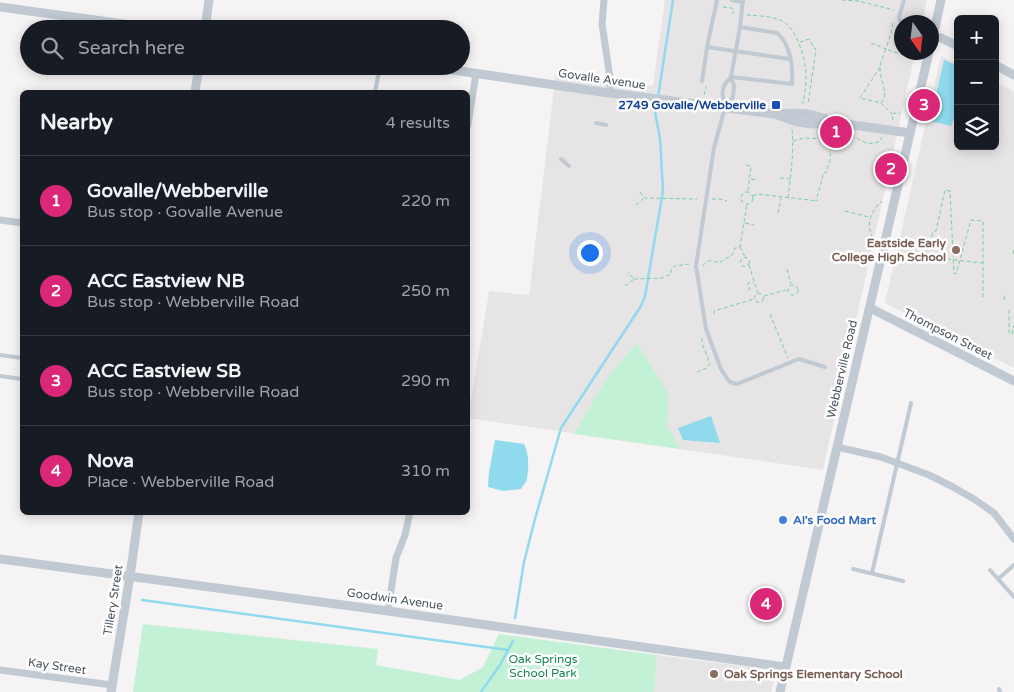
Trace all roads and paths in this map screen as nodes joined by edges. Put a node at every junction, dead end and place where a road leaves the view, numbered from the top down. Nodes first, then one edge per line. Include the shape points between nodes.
1 (209, 0) edge
2 (604, 0) edge
3 (717, 0) edge
4 (732, 0) edge
5 (842, 0) edge
6 (857, 0) edge
7 (904, 0) edge
8 (941, 0) edge
9 (743, 1) edge
10 (0, 7) edge
11 (721, 10) dead end
12 (733, 14) dead end
13 (900, 15) edge
14 (937, 15) edge
15 (893, 16) dead end
16 (95, 20) edge
17 (206, 20) edge
18 (893, 21) dead end
19 (740, 27) junction
20 (939, 38) edge
21 (799, 43) dead end
22 (871, 43) dead end
23 (954, 44) edge
24 (707, 47) junction
25 (886, 49) junction
26 (736, 51) junction
27 (894, 52) edge
28 (790, 59) junction
29 (927, 60) edge
30 (880, 67) junction
31 (999, 67) edge
32 (470, 72) edge
33 (476, 73) junction
34 (1014, 74) edge
35 (199, 75) edge
36 (378, 75) edge
37 (731, 77) junction
38 (702, 81) dead end
39 (706, 85) dead end
40 (196, 90) edge
41 (375, 90) edge
42 (805, 90) dead end
43 (810, 91) junction
44 (610, 93) junction
45 (704, 96) dead end
46 (881, 103) junction
47 (725, 107) junction
48 (807, 110) dead end
49 (470, 112) edge
50 (900, 113) dead end
51 (892, 114) junction
52 (893, 120) dead end
53 (596, 123) dead end
54 (606, 125) dead end
55 (792, 132) dead end
56 (910, 133) junction
57 (801, 135) dead end
58 (804, 135) dead end
59 (882, 137) dead end
60 (857, 138) dead end
61 (803, 139) junction
62 (793, 141) junction
63 (561, 159) dead end
64 (746, 165) dead end
65 (569, 166) dead end
66 (780, 178) dead end
67 (750, 179) junction
68 (790, 179) junction
69 (757, 180) dead end
70 (640, 192) dead end
71 (748, 192) junction
72 (752, 196) junction
73 (781, 197) junction
74 (644, 198) junction
75 (788, 198) junction
76 (696, 199) dead end
77 (709, 199) dead end
78 (882, 200) dead end
79 (727, 201) dead end
80 (636, 204) dead end
81 (747, 204) junction
82 (846, 211) dead end
83 (778, 213) dead end
84 (870, 218) junction
85 (0, 220) edge
86 (20, 223) edge
87 (744, 223) junction
88 (754, 225) dead end
89 (873, 238) dead end
90 (740, 247) junction
91 (1014, 248) edge
92 (1013, 254) edge
93 (745, 258) junction
94 (954, 260) junction
95 (960, 260) junction
96 (983, 263) junction
97 (749, 265) junction
98 (787, 269) dead end
99 (703, 270) dead end
100 (628, 272) dead end
101 (691, 272) dead end
102 (636, 279) junction
103 (754, 282) junction
104 (792, 285) junction
105 (625, 286) dead end
106 (788, 289) junction
107 (748, 290) dead end
108 (798, 290) junction
109 (1005, 293) dead end
110 (758, 294) junction
111 (799, 294) dead end
112 (763, 296) junction
113 (983, 297) dead end
114 (754, 299) junction
115 (1004, 300) dead end
116 (870, 308) junction
117 (1009, 310) dead end
118 (714, 314) dead end
119 (770, 314) dead end
120 (1014, 325) edge
121 (701, 336) dead end
122 (0, 355) edge
123 (20, 358) edge
124 (790, 363) junction
125 (826, 367) dead end
126 (697, 372) dead end
127 (0, 376) edge
128 (20, 378) edge
129 (1014, 381) edge
130 (911, 403) dead end
131 (837, 447) junction
132 (898, 463) junction
133 (139, 515) edge
134 (409, 515) edge
135 (1014, 539) edge
136 (0, 559) edge
137 (1014, 565) edge
138 (853, 569) dead end
139 (990, 570) dead end
140 (872, 573) junction
141 (130, 576) junction
142 (998, 579) junction
143 (903, 581) dead end
144 (1014, 596) edge
145 (388, 611) junction
146 (785, 666) junction
147 (0, 670) edge
148 (111, 689) edge
149 (780, 692) edge

1 - 17 street
2 - 44 street via 602,24
3 - 24 lane
4 - 9 lane
5 - 6 path
6 - 15 path via 894,10
7 - 13 lane
8 - 14 street
9 - 19 lane
10 - 16 street
11 - 12 path via 723,7 732,8
18 - 25 path
19 - 26 lane
19 - 28 lane via 777,33 785,42
20 - 23 street
21 - 43 path via 809,39 816,49
22 - 25 path
24 - 26 lane
24 - 38 lane
25 - 27 path
25 - 30 path
26 - 28 lane
26 - 37 lane
28 - 37 lane via 792,84
29 - 56 street, Webberville Road
30 - 46 path via 885,97
30 - 46 path via 860,98
31 - 34 street
32 - 33 street, Govalle Avenue
33 - 44 street, Govalle Avenue
33 - 49 street
35 - 40 street
36 - 41 lane
37 - 47 lane via 734,86 732,97
37 - 47 lane via 724,84 722,96
39 - 45 path
42 - 43 path
43 - 48 path
44 - 47 street, Govalle Avenue
46 - 51 path
47 - 56 street, Govalle Avenue via 775,114 797,122 832,122
47 - 124 lane via 714,148 696,266 706,330 721,369 730,382 737,384
50 - 51 path
51 - 52 path
53 - 54 lane
55 - 62 path
56 - 116 street, Webberville Road
57 - 61 path
58 - 61 path
59 - 60 path via 870,144
61 - 62 path
61 - 75 path via 831,139 830,160 817,201
62 - 68 path
63 - 65 lane
64 - 67 path via 752,166
66 - 68 path
67 - 69 path
67 - 71 path
68 - 75 path
70 - 74 path
71 - 72 path
71 - 81 path via 739,199
72 - 73 path
72 - 81 path via 752,202
73 - 75 path
73 - 83 path
74 - 76 path
74 - 80 path
77 - 79 path
78 - 84 path
81 - 87 path
82 - 84 path
84 - 89 path
85 - 86 street
87 - 88 path
87 - 90 path
90 - 93 path
90 - 99 path via 719,264 708,261
91 - 92 path
93 - 97 path
93 - 97 path via 741,265
94 - 94 path via 950,191 945,190 936,231 926,256
94 - 95 path
94 - 95 path via 956,274
95 - 96 path
95 - 96 path via 971,220 983,221
96 - 113 path
97 - 103 path
98 - 104 path
100 - 102 path
101 - 102 path via 689,264 675,266 671,274 662,278
102 - 105 path
103 - 107 path via 748,283
103 - 110 path
104 - 106 path
104 - 108 path
106 - 108 path via 791,295
106 - 112 path
108 - 111 path
109 - 115 path
110 - 112 path
110 - 114 path
112 - 114 path via 760,304
114 - 118 path via 714,311
116 - 129 street, Thompson Street
116 - 131 street, Webberville Road
117 - 120 path via 1009,333 1012,334
119 - 124 path
121 - 126 path via 710,364
122 - 123 lane
124 - 125 lane via 799,359
127 - 128 lane
130 - 132 lane
131 - 132 street
131 - 146 street, Webberville Road
132 - 135 street via 974,499 994,513
132 - 140 lane
133 - 141 street, Tillery Street
134 - 145 street via 396,558
136 - 141 street, Goodwin Avenue
137 - 142 lane
138 - 140 lane
139 - 142 lane
140 - 143 lane
141 - 145 street, Goodwin Avenue
141 - 148 street, Tillery Street
142 - 144 lane
145 - 146 street, Goodwin Avenue
146 - 149 street, Webberville Road
147 - 148 street, Kay Street

